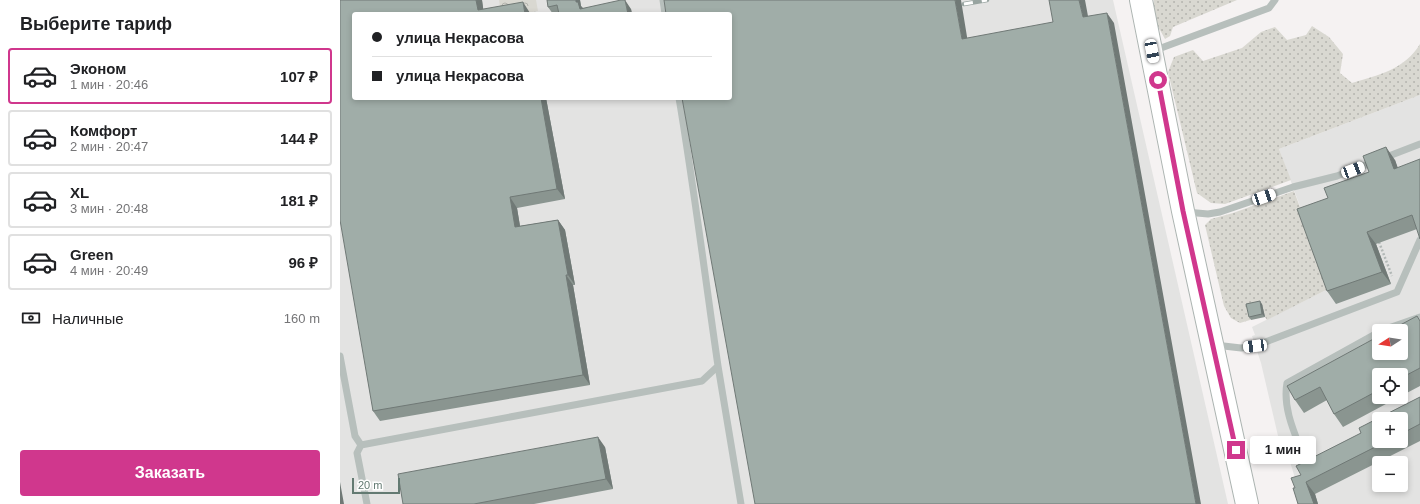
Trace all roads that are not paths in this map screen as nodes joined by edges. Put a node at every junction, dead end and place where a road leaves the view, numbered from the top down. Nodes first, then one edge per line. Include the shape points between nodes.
1 (663, 0) edge
2 (1141, 0) edge
3 (1275, 0) edge
4 (665, 12) edge
5 (1152, 51) junction
6 (679, 100) edge
7 (1420, 144) edge
8 (1183, 211) junction
9 (1420, 240) edge
10 (1420, 316) edge
11 (1399, 324) edge
12 (1372, 335) edge
13 (1213, 345) junction
14 (340, 356) edge
15 (718, 366) junction
16 (361, 445) junction
17 (1306, 463) edge
18 (367, 504) edge
19 (741, 504) edge
20 (1247, 504) edge

1 - 4 street
2 - 5 main road
3 - 5 street via 1269,8
5 - 8 main road
6 - 15 street
7 - 8 street via 1337,176 1293,187 1220,212 1208,214
8 - 13 main road
9 - 13 street via 1397,292 1255,346 1241,348
10 - 11 street
12 - 17 street via 1287,383 1285,396
13 - 20 main road
14 - 16 street via 356,436
15 - 16 street via 702,381
15 - 19 street
16 - 18 street via 357,453

